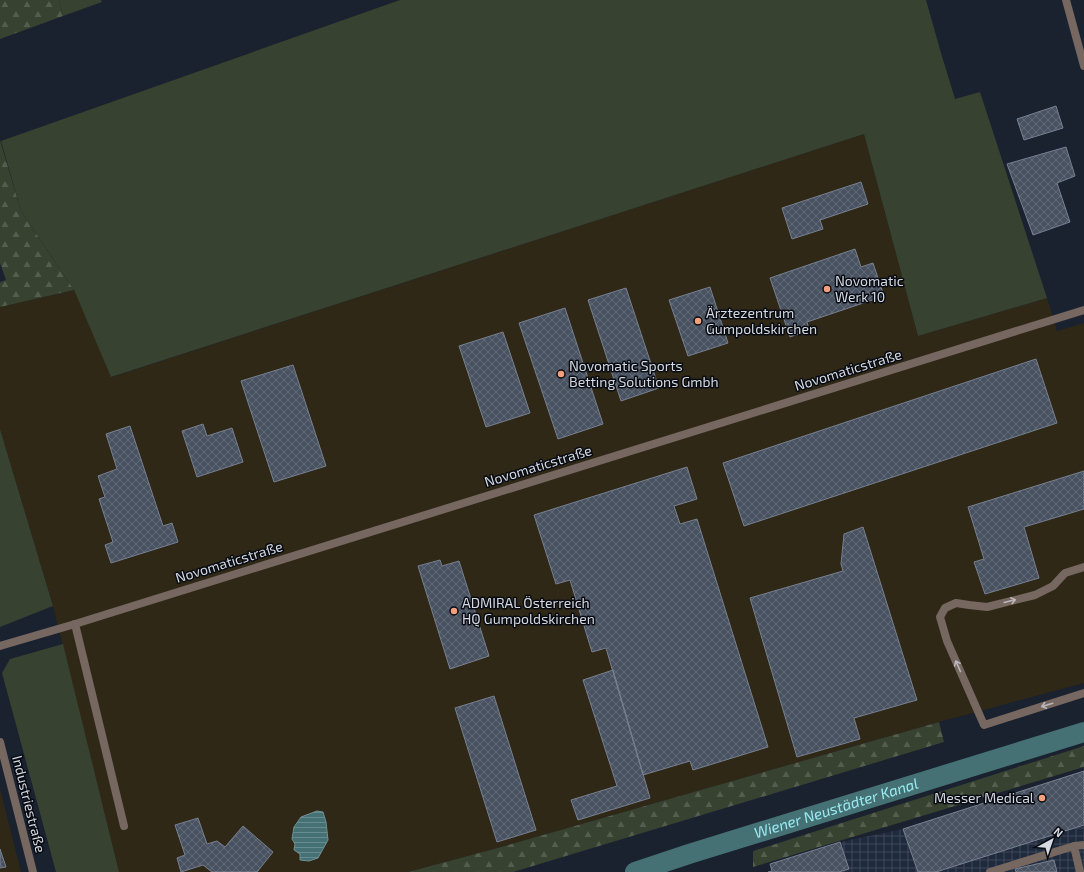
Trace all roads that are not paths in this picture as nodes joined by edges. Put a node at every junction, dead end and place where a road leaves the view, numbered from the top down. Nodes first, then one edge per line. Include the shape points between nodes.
1 (1066, 0) edge
2 (1084, 66) edge
3 (1084, 310) edge
4 (1084, 567) edge
5 (75, 624) junction
6 (0, 646) edge
7 (1084, 693) edge
8 (0, 742) edge
9 (124, 826) dead end
10 (1084, 845) edge
11 (1074, 846) junction
12 (33, 872) edge
13 (990, 872) edge
14 (1080, 872) edge

1 - 2 street
3 - 5 street, Novomaticstraße
7 -> 4 street via 984,725 947,641 940,617 944,608 956,603 987,606 1035,595 1053,586 1065,573
5 - 6 street, Novomaticstraße
5 - 9 street
8 - 12 street, Industriestraße
10 - 11 street
11 - 13 street
11 - 14 street

